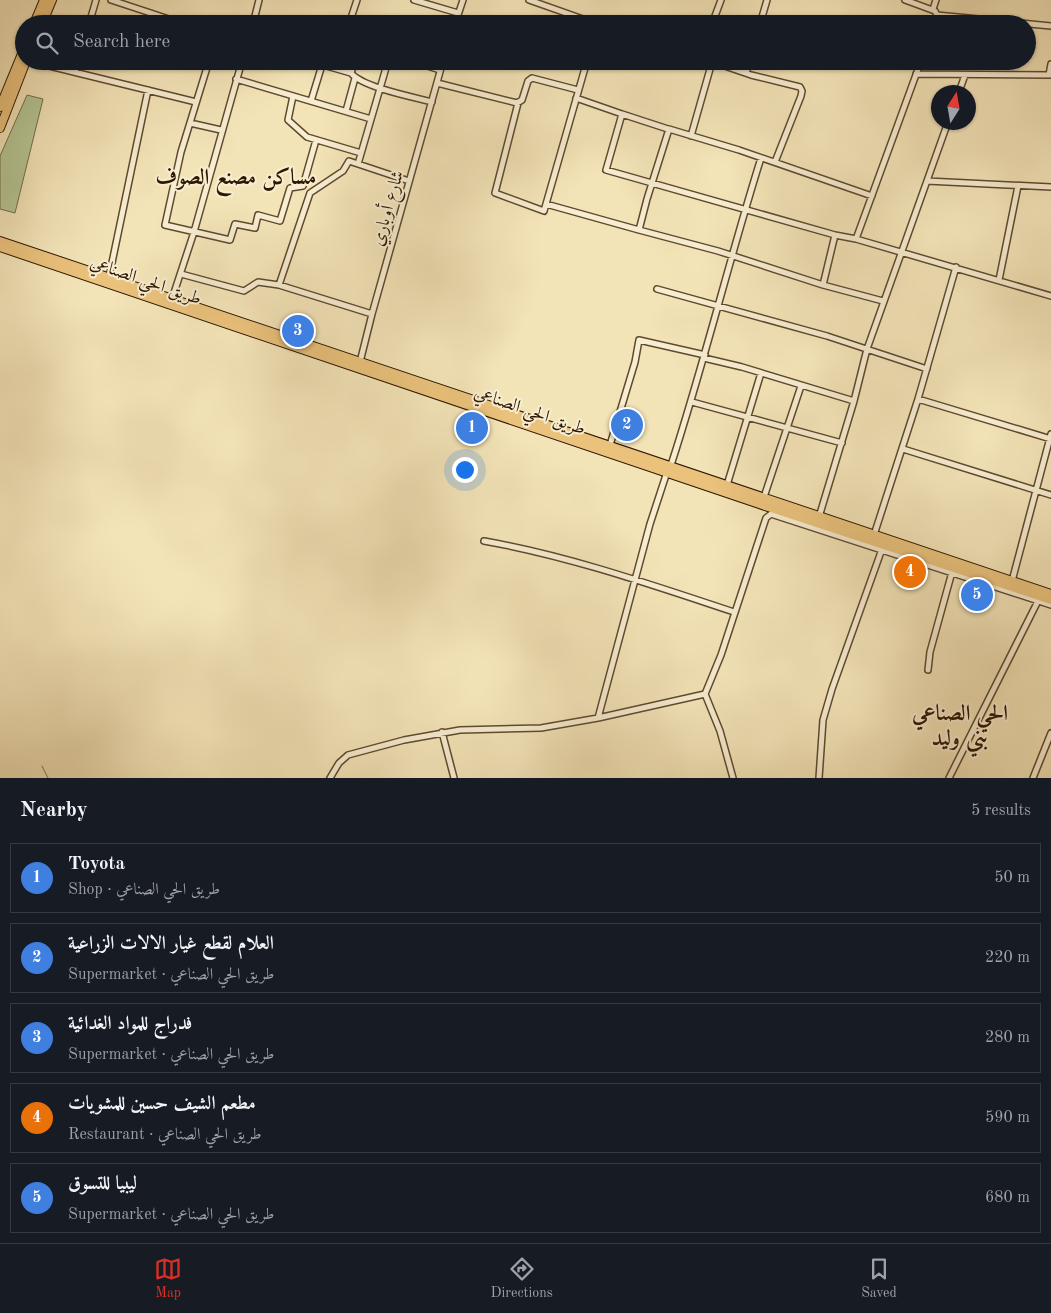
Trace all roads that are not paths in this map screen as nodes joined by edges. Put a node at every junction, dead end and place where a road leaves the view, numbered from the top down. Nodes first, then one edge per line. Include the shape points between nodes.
1 (44, 0) edge
2 (52, 0) edge
3 (96, 0) edge
4 (111, 0) edge
5 (259, 0) edge
6 (357, 0) edge
7 (414, 0) edge
8 (463, 0) edge
9 (529, 0) edge
10 (721, 0) edge
11 (767, 0) edge
12 (905, 0) edge
13 (936, 0) edge
14 (427, 2) edge
15 (933, 9) junction
16 (458, 13) joint
17 (38, 15) edge
18 (46, 15) edge
19 (92, 15) edge
20 (157, 15) edge
21 (255, 15) edge
22 (353, 15) edge
23 (572, 15) edge
24 (715, 15) edge
25 (763, 15) edge
26 (937, 15) edge
27 (1036, 25) edge
28 (1051, 26) edge
29 (1051, 64) edge
30 (15, 70) edge
31 (24, 70) edge
32 (66, 70) edge
33 (206, 70) edge
34 (239, 70) edge
35 (320, 70) edge
36 (340, 70) edge
37 (352, 70) edge
38 (386, 70) edge
39 (440, 70) edge
40 (584, 70) edge
41 (709, 70) edge
42 (736, 70) edge
43 (747, 70) edge
44 (918, 70) edge
45 (75, 72) joint
46 (351, 73) junction
47 (746, 73) junction
48 (916, 74) junction
49 (965, 75) junction
50 (1050, 75) edge
51 (355, 78) junction
52 (236, 79) junction
53 (437, 83) junction
54 (961, 85) edge
55 (381, 88) junction
56 (148, 90) junction
57 (578, 90) junction
58 (293, 96) junction
59 (576, 98) junction
60 (311, 101) junction
61 (196, 102) junction
62 (432, 102) junction
63 (518, 103) junction
64 (0, 107) edge
65 (346, 111) junction
66 (622, 114) junction
67 (371, 119) junction
68 (190, 123) junction
69 (0, 128) edge
70 (222, 130) junction
71 (672, 130) junction
72 (945, 130) edge
73 (691, 136) junction
74 (316, 140) junction
75 (361, 153) junction
76 (761, 158) junction
77 (775, 162) junction
78 (358, 164) junction
79 (409, 181) junction
80 (927, 181) junction
81 (652, 182) junction
82 (303, 186) junction
83 (1018, 186) junction
84 (1051, 187) edge
85 (310, 194) junction
86 (872, 196) junction
87 (546, 204) junction
88 (745, 208) junction
89 (640, 230) junction
90 (194, 232) junction
91 (835, 235) junction
92 (856, 239) junction
93 (0, 241) edge
94 (0, 247) edge
95 (902, 252) junction
96 (733, 256) junction
97 (956, 268) junction
98 (181, 274) junction
99 (109, 278) junction
100 (999, 280) junction
101 (822, 284) junction
102 (279, 285) junction
103 (657, 289) dead end
104 (1051, 296) edge
105 (172, 299) junction
106 (883, 301) junction
107 (717, 306) junction
108 (372, 314) junction
109 (867, 350) junction
110 (705, 357) junction
111 (360, 362) junction
112 (927, 369) junction
113 (761, 373) junction
114 (802, 386) junction
115 (918, 399) junction
116 (692, 402) junction
117 (854, 402) junction
118 (747, 417) junction
119 (787, 428) junction
120 (1051, 437) edge
121 (842, 443) junction
122 (610, 445) junction
123 (903, 449) junction
124 (669, 469) junction
125 (727, 485) junction
126 (1036, 491) junction
127 (1051, 495) edge
128 (764, 497) junction
129 (770, 507) junction
130 (819, 517) junction
131 (766, 518) junction
132 (874, 535) junction
133 (484, 541) dead end
134 (882, 549) junction
135 (952, 572) junction
136 (636, 579) junction
137 (1012, 581) junction
138 (1051, 594) edge
139 (1038, 600) junction
140 (1051, 600) edge
141 (1051, 605) edge
142 (734, 612) junction
143 (928, 670) dead end
144 (705, 694) junction
145 (598, 718) junction
146 (442, 732) junction
147 (1051, 733) edge
148 (330, 778) edge
149 (454, 778) edge
150 (733, 778) edge
151 (819, 778) edge
152 (949, 778) edge
153 (1033, 778) edge

1 - 17 highway
2 - 18 highway
3 - 19 street
4 - 20 street
5 - 21 street
6 - 22 street
7 - 14 street
8 - 16 street
9 - 23 street
10 - 24 street
11 - 25 street
12 - 15 street
13 - 15 street
14 - 16 street
15 - 26 street
27 - 28 street
29 - 50 street
30 - 64 highway
31 - 69 highway
32 - 45 street
33 - 61 street
34 - 52 street
35 - 60 street
36 - 46 street
37 - 46 street
38 - 55 street
39 - 53 street, شارع أوباري
40 - 57 street
41 - 73 street
42 - 47 street
43 - 47 street
44 - 48 street
45 - 56 street
46 - 51 street
47 - 77 street via 795,84 802,91
48 - 49 street
48 - 86 street
49 - 50 street
49 - 54 street
51 - 55 street
51 - 65 street
52 - 58 street
52 - 70 street
53 - 62 street, شارع أوباري
53 - 63 street
55 - 62 street
55 - 67 street
56 - 61 street
56 - 99 street
57 - 59 street
57 - 63 street via 532,78
58 - 60 street
58 - 74 street via 288,120 307,137
59 - 66 street
59 - 87 street
60 - 65 street
61 - 68 street
62 - 79 street, شارع أوباري
63 - 87 street via 495,193 544,211
65 - 67 street
66 - 71 street
66 - 81 street via 606,170
67 - 75 street
68 - 70 street
68 - 90 street via 165,225
70 - 90 street
71 - 73 street
71 - 81 street via 669,129
72 - 80 street
73 - 76 street
74 - 75 street
74 - 82 street
75 - 78 street
76 - 77 street
76 - 88 street
77 - 86 street
78 - 79 street
78 - 85 street via 349,161 344,171
79 - 108 street, شارع أوباري
80 - 83 street
80 - 95 street
81 - 88 street
81 - 89 street
82 - 85 street
82 - 90 street via 290,188 280,221 258,215 254,228 236,224 230,240
83 - 84 street
83 - 100 street
85 - 102 street
86 - 92 street
87 - 89 street
88 - 91 street
88 - 96 street
89 - 96 street
90 - 98 street
91 - 92 street
91 - 101 street
92 - 95 street
93 - 99 highway
94 - 124 highway, طريق الحي الصناعي
95 - 97 street
95 - 106 street
96 - 101 street
96 - 107 street
97 - 100 street
97 - 112 street
98 - 102 street via 244,291 258,282
98 - 105 street
99 - 105 highway
100 - 104 street
101 - 106 street
102 - 108 street
103 - 107 street
105 - 111 highway
106 - 109 street
107 - 109 street
107 - 110 street
108 - 111 street, شارع أوباري
109 - 112 street
109 - 117 street
110 - 113 street
110 - 116 street
110 - 122 street via 639,340
111 - 122 highway
112 - 115 street
113 - 114 street
113 - 118 street
114 - 117 street
114 - 119 street
115 - 120 street
115 - 123 street
116 - 118 street
116 - 124 street
117 - 121 street
118 - 119 street
118 - 125 street
119 - 121 street
119 - 128 street
120 - 126 street
121 - 130 street
122 - 124 highway
123 - 126 street
123 - 132 street
124 - 125 highway
124 - 129 highway, طريق الحي الصناعي
124 - 136 street
125 - 128 highway
126 - 127 street
126 - 137 street
128 - 130 highway
129 - 131 street
129 - 140 highway, طريق الحي الصناعي
130 - 132 highway
131 - 134 street via 774,514
131 - 142 street
132 - 137 highway
133 - 136 street
134 - 135 street
134 - 151 street via 832,689 824,720
135 - 139 street
135 - 143 street
136 - 142 street
136 - 145 street
137 - 138 highway
139 - 141 street
139 - 152 street
142 - 144 street
144 - 145 street
144 - 150 street
145 - 146 street via 541,728
146 - 148 street via 348,754
146 - 149 street
147 - 153 street

